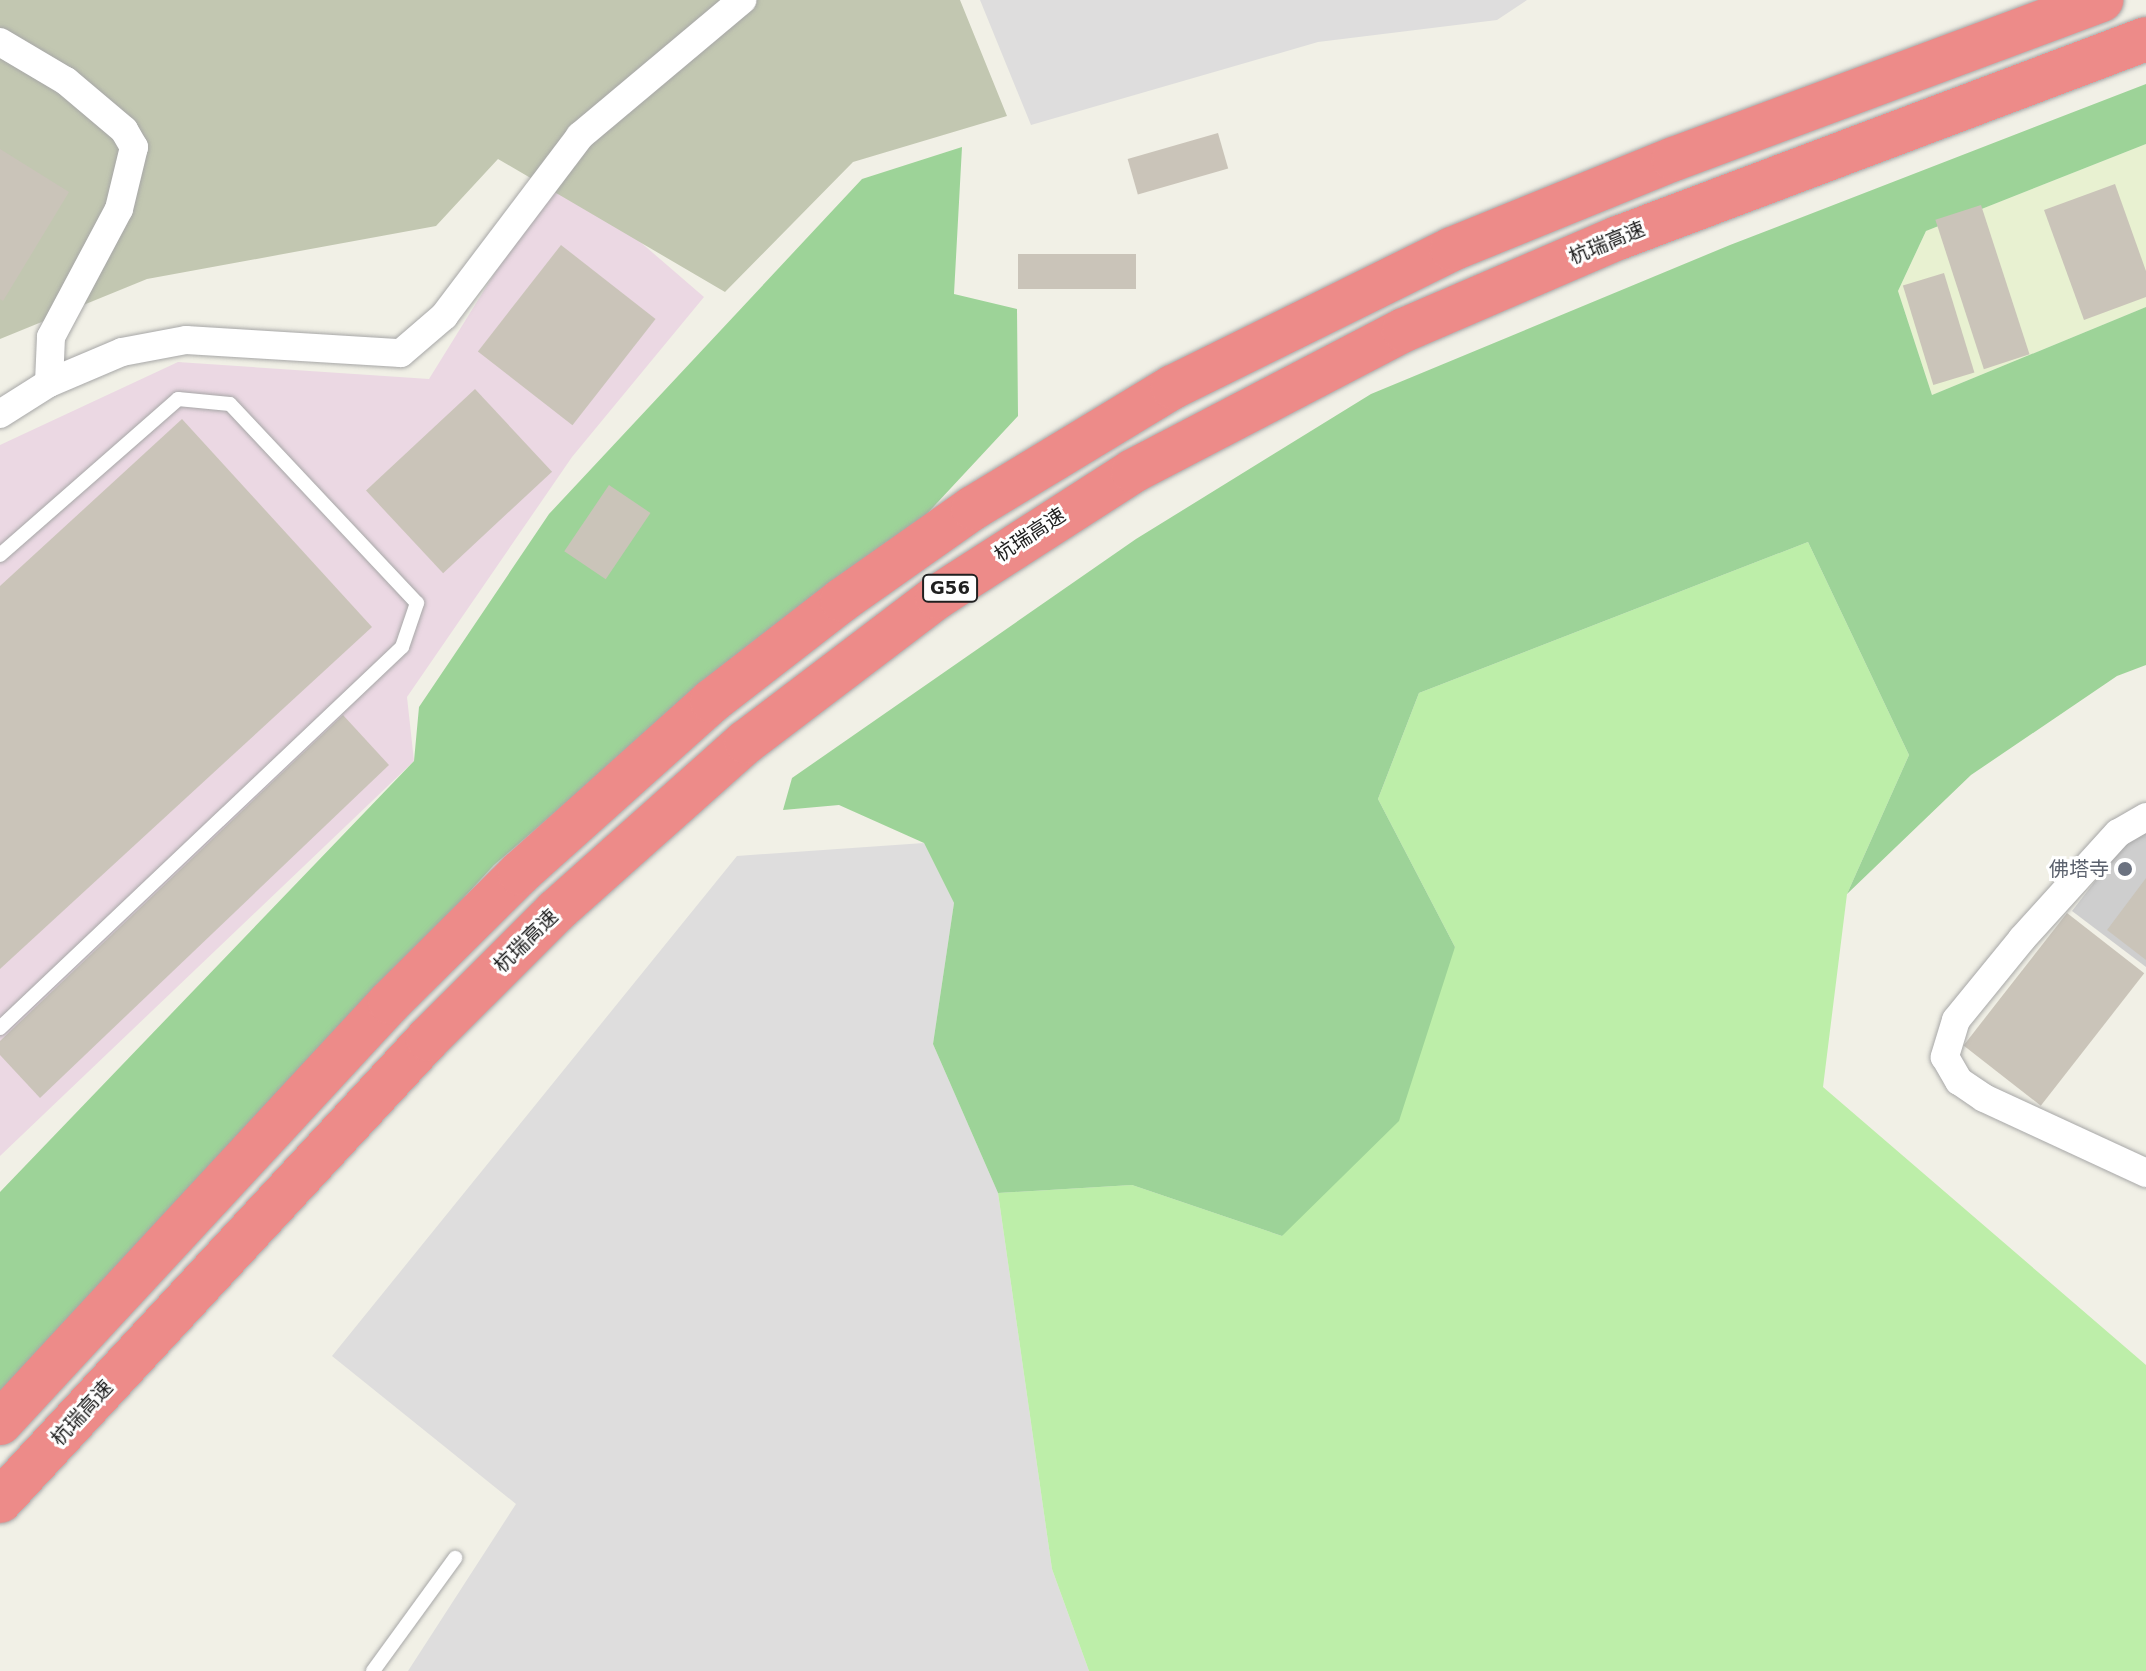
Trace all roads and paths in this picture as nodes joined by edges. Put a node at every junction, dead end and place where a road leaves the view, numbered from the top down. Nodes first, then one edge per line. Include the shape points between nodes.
1 (742, 0) edge
2 (2101, 0) edge
3 (2146, 39) edge
4 (0, 42) edge
5 (49, 383) junction
6 (0, 414) edge
7 (0, 555) edge
8 (2146, 817) edge
9 (0, 1028) edge
10 (2146, 1173) edge
11 (0, 1423) edge
12 (0, 1501) edge
13 (455, 1558) dead end
14 (373, 1671) edge

1 - 5 street via 580,136 444,316 401,353 186,340 122,352
2 - 11 highway, G56 via 1599,188 1395,275 1173,387 907,553 712,701 520,873 390,1002
3 - 12 highway, 杭瑞高速 / G56 via 1648,226 1404,330 1133,471 937,597 746,742 556,911 428,1039
4 - 5 street via 66,81 124,130 134,147 119,209 51,337
5 - 6 street
7 - 9 lane via 178,399 230,404 417,603 402,647
8 - 10 street via 2118,833 2022,939 1956,1020 1945,1057 1959,1081 1984,1098
13 - 14 lane

